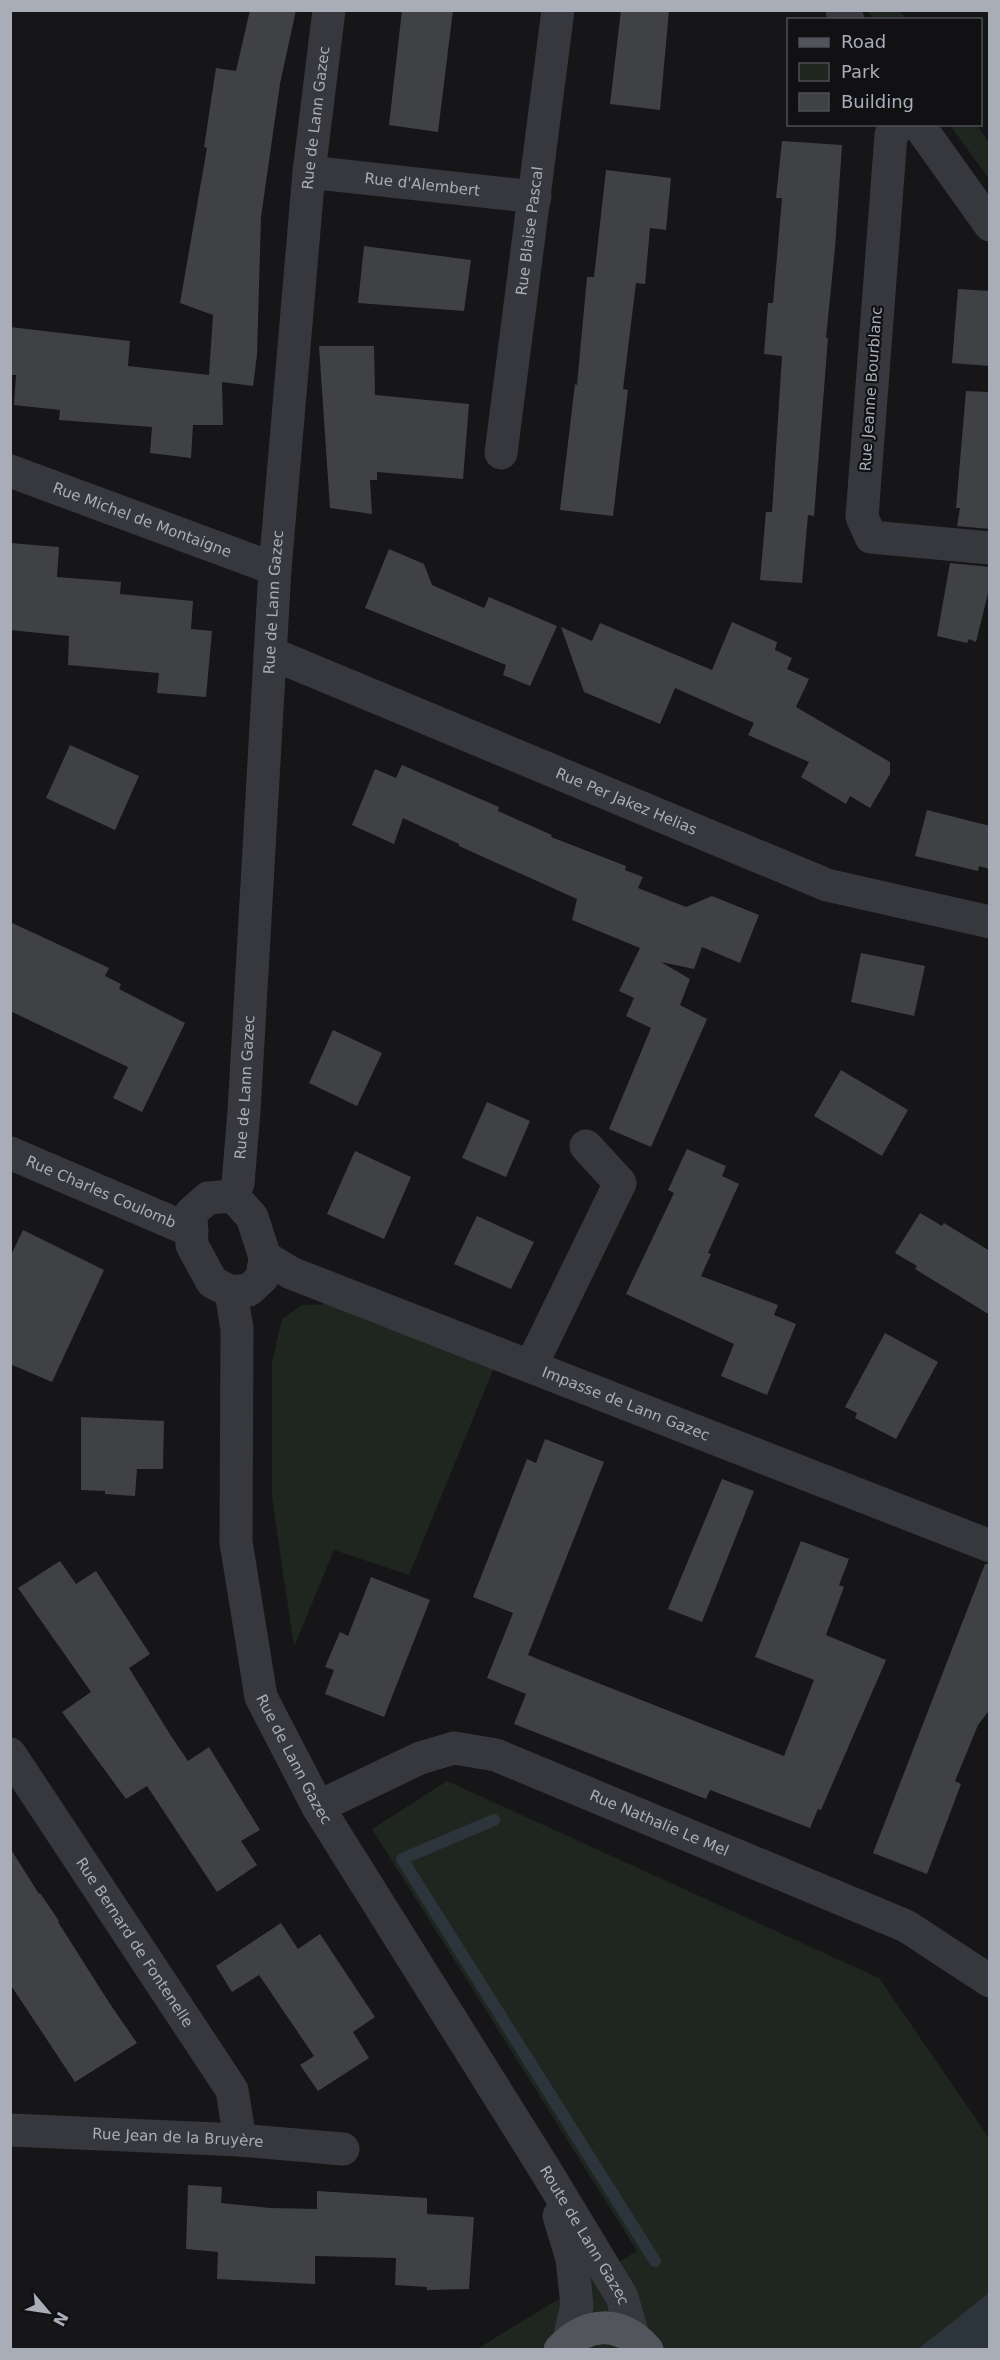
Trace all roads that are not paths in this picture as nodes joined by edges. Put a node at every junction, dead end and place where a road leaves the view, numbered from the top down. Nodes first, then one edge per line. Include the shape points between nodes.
1 (329, 10) edge
2 (558, 10) edge
3 (899, 126) edge
4 (919, 126) edge
5 (309, 172) junction
6 (535, 197) junction
7 (990, 225) edge
8 (501, 453) dead end
9 (10, 471) edge
10 (990, 548) edge
11 (275, 569) junction
12 (270, 653) junction
13 (990, 922) edge
14 (586, 1146) dead end
15 (10, 1153) edge
16 (233, 1196) junction
17 (192, 1231) junction
18 (265, 1257) junction
19 (231, 1292) junction
20 (531, 1366) junction
21 (990, 1546) edge
22 (10, 1754) edge
23 (318, 1807) junction
24 (990, 1981) edge
25 (10, 2130) edge
26 (240, 2140) junction
27 (344, 2149) dead end
28 (544, 2168) junction
29 (640, 2343) edge
30 (564, 2345) edge

1 - 5 street, Rue de Lann Gazec
2 - 6 street, Rue Blaise Pascal
3 - 10 street, Rue Jeanne Bourblanc via 891,135 862,517 871,537
4 - 7 street
5 - 6 street, Rue d'Alembert
5 - 11 street, Rue de Lann Gazec
6 - 8 street, Rue Blaise Pascal
9 - 11 street, Rue Michel de Montaigne
11 - 12 street, Rue de Lann Gazec
12 - 13 street, Rue Per Jakez Helias via 827,885
12 - 16 street, Rue de Lann Gazec via 244,1112 238,1183
14 - 20 street via 620,1184
15 - 17 street, Rue Charles Coulomb
16 - 17 street via 208,1198 191,1213
16 - 18 street via 252,1217
17 - 19 street via 192,1245 212,1282
18 - 19 street via 261,1278 249,1290
18 - 20 street, Impasse de Lann Gazec via 291,1273
19 - 23 street, Rue de Lann Gazec via 237,1329 236,1542 261,1697
20 - 21 street, Impasse de Lann Gazec
22 - 26 street, Rue Bernard de Fontenelle via 232,2090
23 - 24 street, Rue Nathalie Le Mel via 420,1758 454,1748 496,1755 906,1926
23 - 28 street, Rue de Lann Gazec
25 - 26 street, Rue Jean de la Bruyère
26 - 27 street, Rue Jean de la Bruyère
28 - 29 street, Route de Lann Gazec via 622,2298
28 - 30 street, Route de Lann Gazec via 572,2259 577,2305
29 - 30 main road via 617,2329 599,2327

